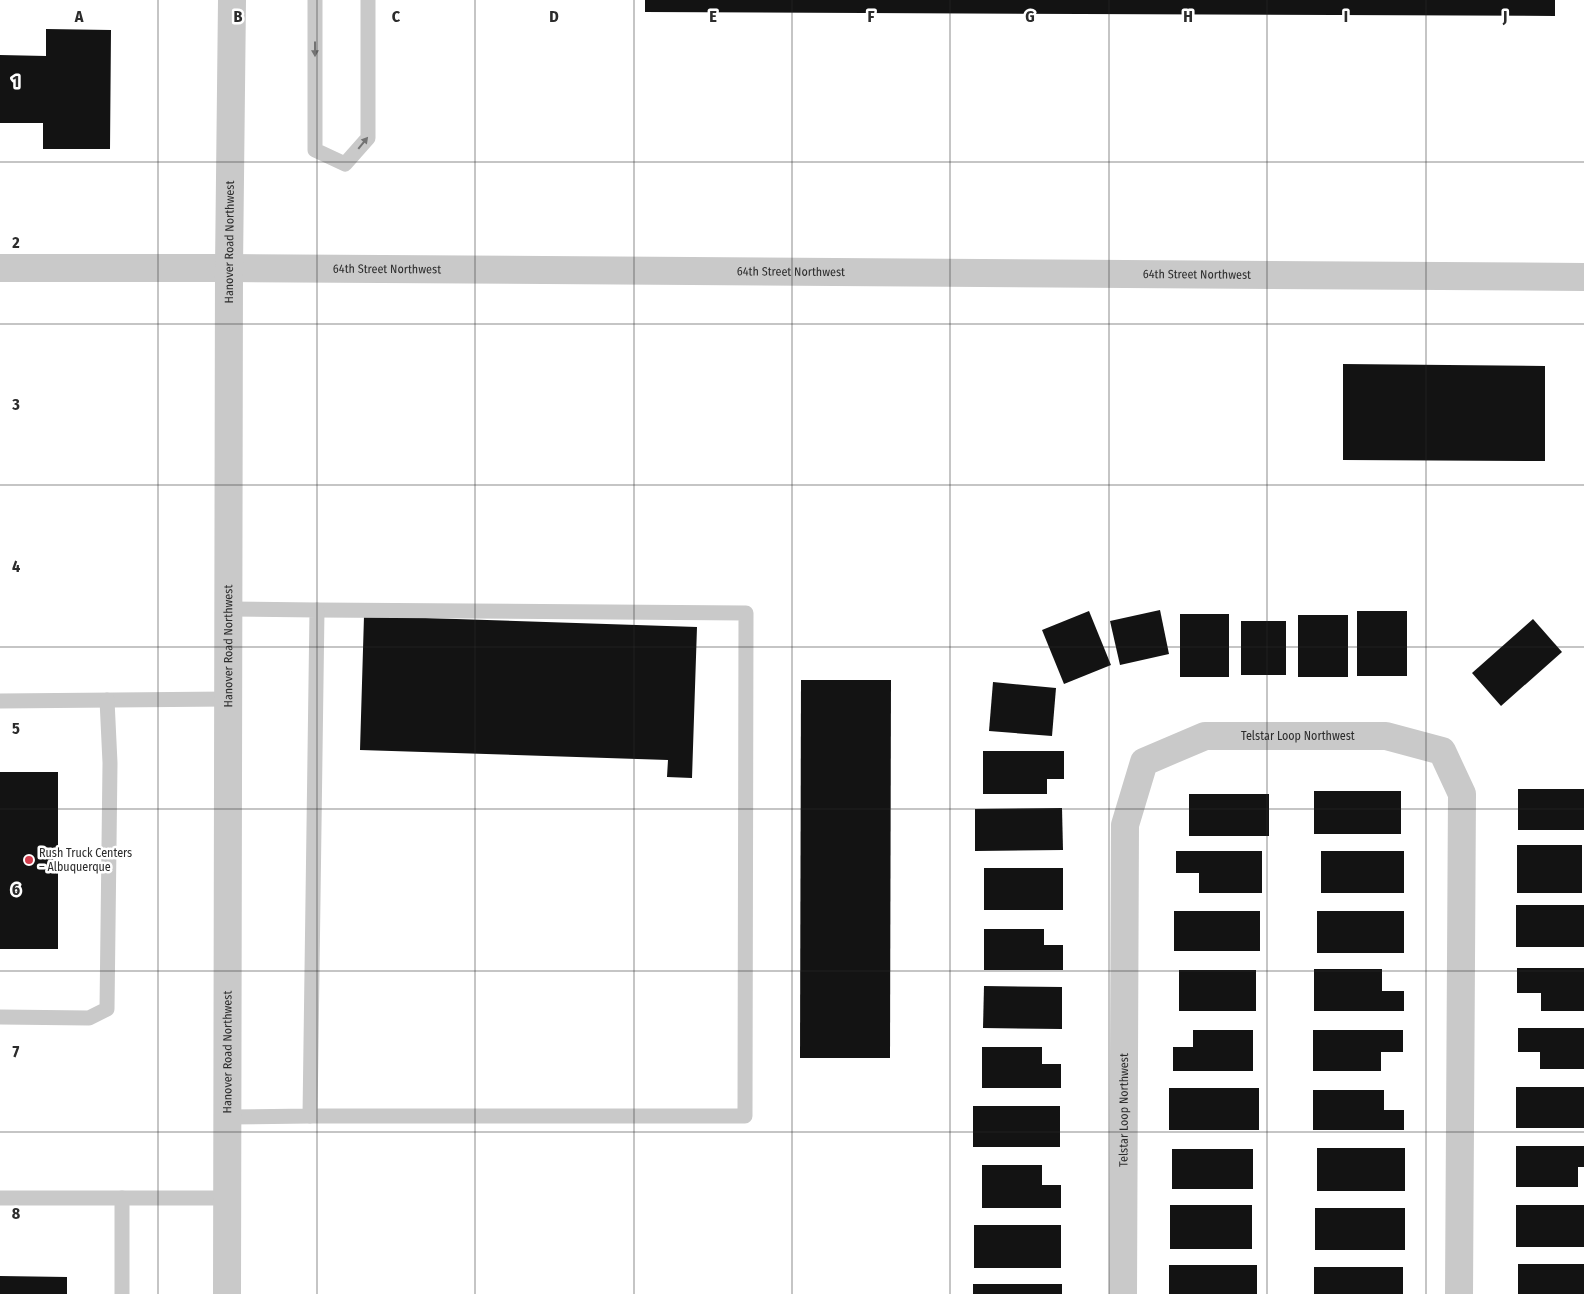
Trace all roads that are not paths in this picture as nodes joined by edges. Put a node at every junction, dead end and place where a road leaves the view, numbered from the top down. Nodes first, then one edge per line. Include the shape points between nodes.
1 (232, 0) edge
2 (314, 0) edge
3 (368, 0) edge
4 (0, 268) edge
5 (229, 268) junction
6 (1584, 277) edge
7 (229, 610) junction
8 (317, 610) junction
9 (228, 699) junction
10 (107, 700) junction
11 (0, 701) edge
12 (0, 1017) edge
13 (310, 1116) junction
14 (228, 1117) junction
15 (0, 1198) edge
16 (122, 1198) junction
17 (228, 1198) junction
18 (122, 1294) edge
19 (228, 1294) edge
20 (1123, 1294) edge
21 (1459, 1294) edge

1 - 5 street, Hanover Road Northwest
2 -> 3 lane via 314,150 345,164 368,138
4 - 5 street, 64th Street Northwest
5 - 6 street, 64th Street Northwest
5 - 7 street, Hanover Road Northwest
7 - 8 lane
7 - 9 street, Hanover Road Northwest
8 - 13 lane
8 - 13 lane via 746,613 745,1116
9 - 10 lane
9 - 14 street, Hanover Road Northwest
10 - 11 lane
10 - 12 lane via 110,763 107,1009 89,1018
13 - 14 lane
14 - 17 street, Hanover Road Northwest
15 - 16 lane
16 - 17 lane
16 - 18 lane
17 - 19 street, Hanover Road Northwest
20 - 21 street, Telstar Loop Northwest via 1125,825 1144,762 1205,736 1386,736 1442,751 1462,794

